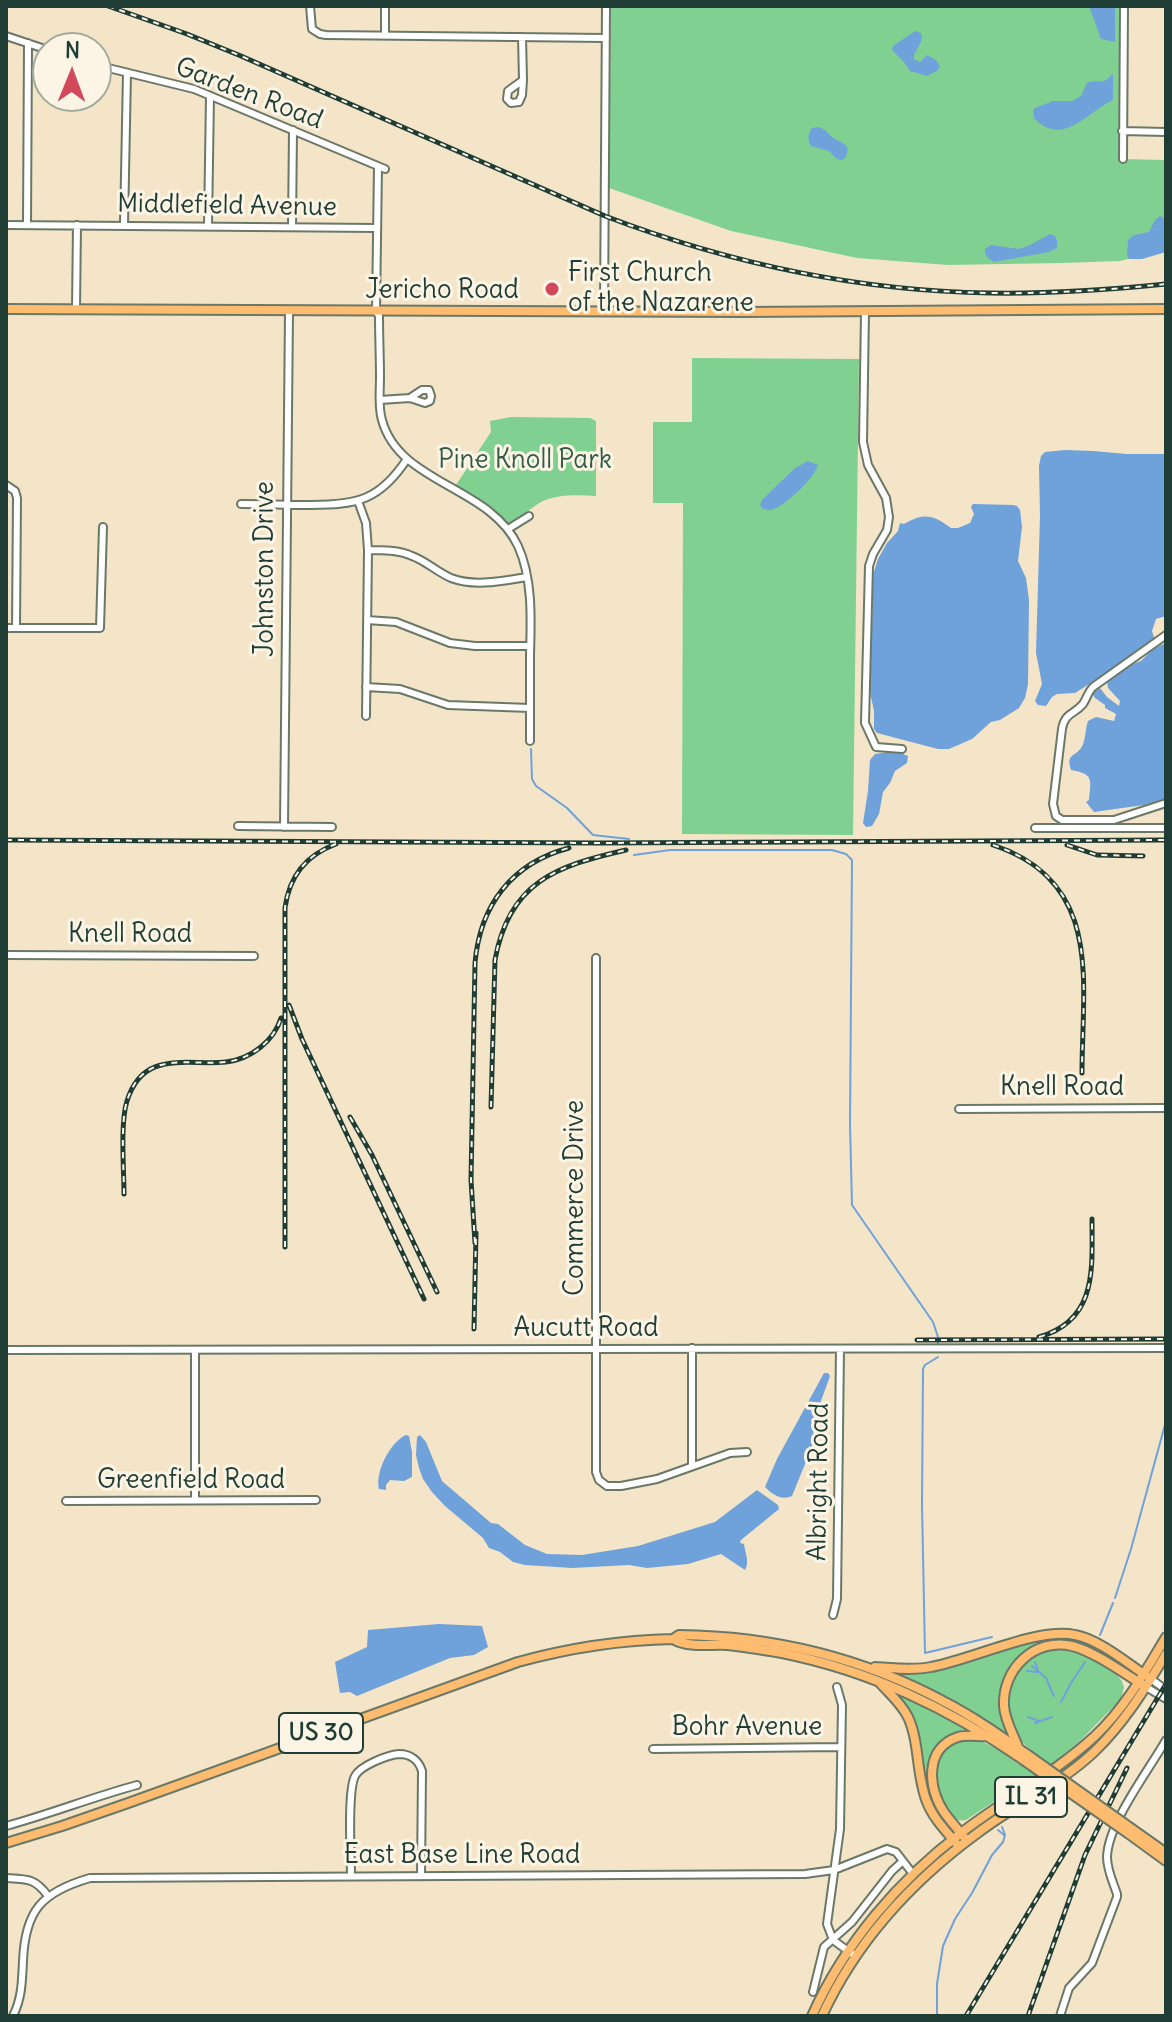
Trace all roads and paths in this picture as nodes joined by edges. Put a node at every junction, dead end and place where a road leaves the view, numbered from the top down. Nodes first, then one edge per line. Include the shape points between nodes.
1 (310, 6) edge
2 (385, 6) edge
3 (606, 6) edge
4 (1124, 6) edge
5 (385, 34) junction
6 (6, 36) edge
7 (522, 37) junction
8 (606, 38) junction
9 (28, 43) junction
10 (32, 44) edge
11 (112, 69) edge
12 (127, 73) junction
13 (523, 80) dead end
14 (210, 96) junction
15 (293, 130) junction
16 (1122, 131) junction
17 (1166, 132) edge
18 (1123, 159) dead end
19 (27, 224) junction
20 (6, 225) edge
21 (77, 225) junction
22 (124, 225) junction
23 (208, 226) junction
24 (292, 227) junction
25 (377, 228) junction
26 (6, 309) edge
27 (76, 309) junction
28 (1166, 309) edge
29 (376, 311) junction
30 (865, 311) junction
31 (289, 312) junction
32 (604, 312) junction
33 (410, 398) dead end
34 (380, 400) junction
35 (407, 459) junction
36 (6, 485) edge
37 (358, 501) junction
38 (241, 504) dead end
39 (287, 505) junction
40 (529, 516) dead end
41 (103, 527) dead end
42 (508, 529) junction
43 (368, 550) junction
44 (527, 577) junction
45 (367, 620) junction
46 (6, 628) edge
47 (16, 628) junction
48 (1166, 635) edge
49 (530, 646) junction
50 (366, 687) junction
51 (530, 708) junction
52 (366, 716) dead end
53 (530, 741) dead end
54 (902, 749) dead end
55 (1166, 803) edge
56 (238, 826) dead end
57 (284, 827) junction
58 (332, 827) dead end
59 (1035, 828) dead end
60 (1166, 828) edge
61 (6, 955) edge
62 (254, 956) dead end
63 (596, 958) dead end
64 (1166, 1108) edge
65 (959, 1109) dead end
66 (692, 1348) junction
67 (1166, 1348) edge
68 (596, 1349) junction
69 (840, 1349) junction
70 (6, 1350) edge
71 (195, 1350) junction
72 (747, 1452) dead end
73 (692, 1466) junction
74 (195, 1500) junction
75 (316, 1500) dead end
76 (66, 1501) dead end
77 (833, 1615) dead end
78 (1166, 1637) edge
79 (673, 1639) junction
80 (1166, 1654) edge
81 (866, 1667) junction
82 (877, 1680) junction
83 (1145, 1680) junction
84 (837, 1687) dead end
85 (1166, 1690) edge
86 (1166, 1699) edge
87 (989, 1736) junction
88 (1107, 1739) junction
89 (1165, 1742) edge
90 (1114, 1746) dead end
91 (841, 1747) junction
92 (1018, 1748) junction
93 (653, 1749) dead end
94 (1025, 1757) junction
95 (137, 1785) dead end
96 (6, 1826) edge
97 (1130, 1832) junction
98 (961, 1833) junction
99 (960, 1842) junction
100 (6, 1843) edge
101 (839, 1844) junction
102 (1166, 1853) edge
103 (859, 1860) junction
104 (903, 1861) junction
105 (1166, 1861) edge
106 (834, 1870) junction
107 (913, 1874) junction
108 (351, 1876) junction
109 (421, 1876) junction
110 (6, 1878) edge
111 (48, 1896) junction
112 (833, 1940) junction
113 (852, 1954) junction
114 (813, 1992) dead end
115 (13, 2016) edge
116 (812, 2016) edge
117 (822, 2016) edge
118 (1060, 2016) edge

1 - 5 street via 313,30 326,35
2 - 5 street
3 - 8 street
4 - 16 street
5 - 7 street
6 - 9 street
7 - 8 street
7 - 13 street
8 - 32 street
9 - 10 street
9 - 19 street
11 - 12 street, Garden Road
12 - 14 street, Garden Road
12 - 22 street
14 - 15 street, Garden Road
14 - 23 street
15 - 24 street
15 - 25 street, Garden Road via 382,168
16 - 17 street
16 - 18 street
19 - 20 street, Middlefield Avenue
19 - 21 street, Middlefield Avenue
21 - 22 street, Middlefield Avenue
21 - 27 street
22 - 23 street, Middlefield Avenue
23 - 24 street, Middlefield Avenue
24 - 25 street, Middlefield Avenue
25 - 29 street
26 - 27 main road, Jericho Road
27 - 31 main road, Jericho Road
28 - 30 main road, Jericho Road
29 - 31 main road, Jericho Road
29 - 32 main road, Jericho Road
29 - 34 street
30 - 32 main road, Jericho Road
30 - 54 street via 863,442 889,517 869,566 865,723 876,747
31 - 39 street, Johnston Drive
33 - 34 street
34 - 35 street via 382,422
35 - 37 street via 385,485
35 - 42 street via 486,507
36 - 47 street via 17,498
37 - 39 street
37 - 43 street
38 - 39 street
39 - 57 street, Johnston Drive
40 - 42 street
41 - 47 street via 100,628
42 - 44 street
43 - 44 street via 411,555 470,582
43 - 45 street
44 - 49 street
45 - 49 street via 396,622 450,643
45 - 50 street
46 - 47 street
48 - 55 street via 1089,690 1081,706 1065,719 1053,804 1062,820 1108,820
49 - 51 street
50 - 51 street via 400,689 448,705
50 - 52 street
51 - 53 street
56 - 57 street
57 - 58 street
59 - 60 street
61 - 62 street, Knell Road
63 - 68 street, Commerce Drive
64 - 65 street, Knell Road
66 - 68 street, Aucutt Road
66 - 69 street, Aucutt Road
66 - 73 street
67 - 69 street, Aucutt Road
68 - 71 street, Aucutt Road
68 - 73 street, Commerce Drive via 599,1480 621,1486
69 - 77 street, Albright Road
70 - 71 street, Aucutt Road
71 - 74 street
72 - 73 street
74 - 75 street, Greenfield Road
74 - 76 street, Greenfield Road
78 - 83 main road, IL 31
79 - 81 main road, US 30 via 689,1635 753,1640
79 - 82 main road, US 30 via 773,1651
79 - 100 main road, US 30 via 576,1648 518,1662
80 - 83 main road, IL 31
81 - 83 main road via 931,1667 1057,1633 1090,1641
81 - 92 main road, US 30 via 949,1704
82 - 87 main road, US 30
82 - 99 main road via 907,1715 934,1816
83 - 85 street
83 - 86 street
83 - 88 main road, IL 31
83 - 92 main road via 1077,1647 1038,1648 1014,1668 1005,1693 1006,1719
83 - 98 main road, IL 31 via 1088,1742
84 - 91 street
87 - 94 main road, US 30
87 - 98 main road via 952,1739 934,1759 937,1798
88 - 90 street
88 - 99 main road, IL 31 via 1070,1771
89 - 118 street via 1113,1832 1107,1859 1117,1897 1092,1963 1069,1988
91 - 93 street, Bohr Avenue
91 - 101 street
92 - 94 main road, US 30
94 - 97 main road, US 30, bridge
95 - 96 street
97 - 102 main road, US 30
97 - 105 main road, US 30
98 - 99 main road
99 - 107 main road, IL 31
99 - 113 main road, IL 31
101 - 103 street via 842,1857
101 - 106 street
103 - 104 street, East Base Line Road via 890,1849
103 - 106 street, East Base Line Road
104 - 107 street
104 - 112 street
106 - 109 street, East Base Line Road
106 - 112 street via 826,1921
107 - 113 main road, IL 31 via 879,1911
108 - 109 street, East Base Line Road
108 - 109 street via 354,1778 363,1767 402,1754 422,1771
108 - 111 street, East Base Line Road via 90,1878
110 - 111 street via 30,1880
111 - 115 street via 25,1935 20,2001
112 - 113 street
112 - 114 street via 822,1949
113 - 116 main road, IL 31 via 831,1979
113 - 117 main road, IL 31

